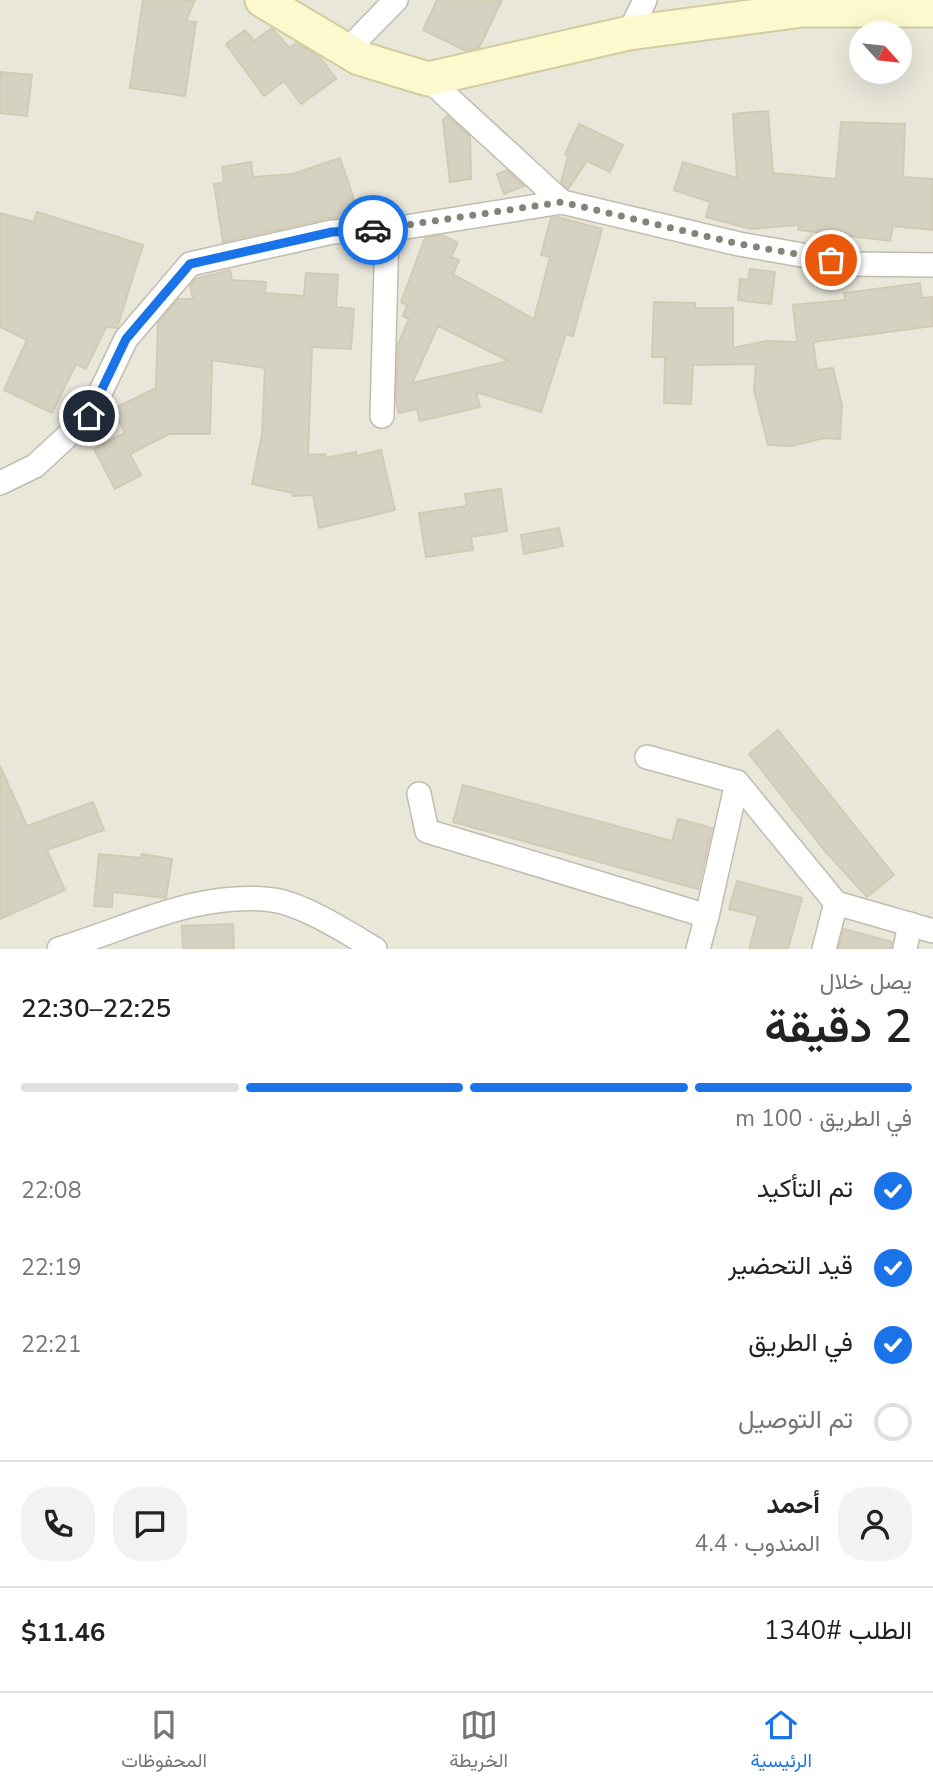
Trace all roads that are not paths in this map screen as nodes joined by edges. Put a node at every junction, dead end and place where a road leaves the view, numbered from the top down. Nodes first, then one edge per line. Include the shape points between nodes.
1 (262, 0) edge
2 (396, 0) edge
3 (645, 0) edge
4 (805, 5) edge
5 (933, 10) edge
6 (629, 33) junction
7 (346, 51) junction
8 (429, 79) junction
9 (562, 202) junction
10 (387, 229) junction
11 (933, 265) edge
12 (382, 416) dead end
13 (0, 483) edge
14 (647, 757) dead end
15 (737, 782) junction
16 (419, 794) dead end
17 (836, 903) junction
18 (707, 916) junction
19 (910, 924) junction
20 (933, 931) edge
21 (59, 949) edge
22 (375, 949) edge
23 (698, 949) edge
24 (824, 949) edge
25 (905, 949) edge

1 - 7 street
2 - 7 street
3 - 6 street
4 - 5 street
4 - 6 street
6 - 8 street
7 - 8 street
8 - 9 street
9 - 10 street
9 - 11 street via 739,244 841,261
10 - 12 street
10 - 13 street via 332,232 190,264 126,339 89,416 35,466
14 - 15 street
15 - 17 street
15 - 18 street
16 - 18 street via 427,831
17 - 19 street
17 - 24 street
18 - 23 street
19 - 20 street
19 - 25 street
21 - 22 street via 211,899 275,900 332,923

